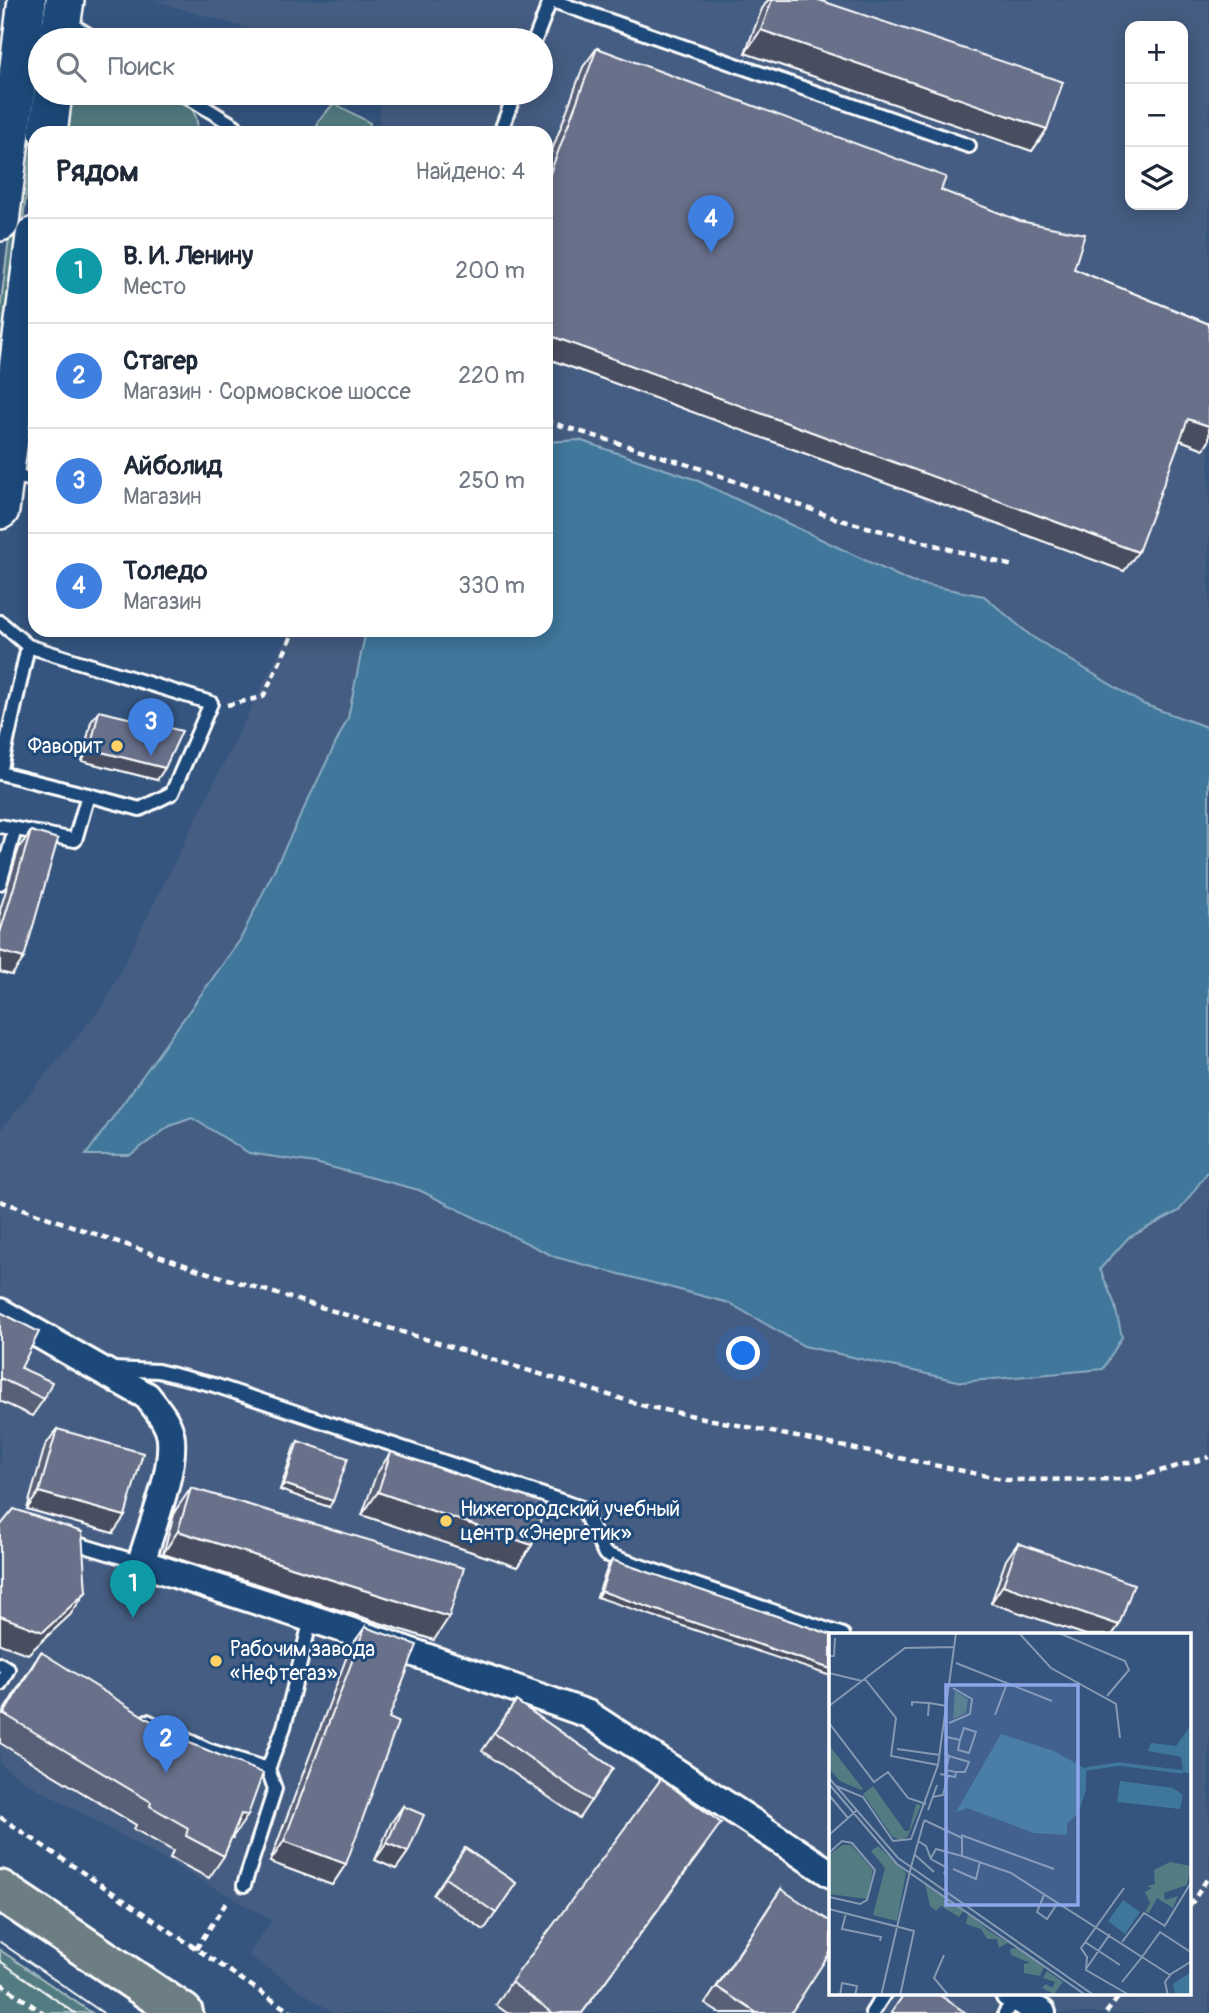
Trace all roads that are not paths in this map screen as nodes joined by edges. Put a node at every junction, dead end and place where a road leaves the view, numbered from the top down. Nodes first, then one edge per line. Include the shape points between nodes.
1 (27, 0) edge
2 (550, 0) edge
3 (540, 28) edge
4 (52, 105) edge
5 (200, 105) edge
6 (510, 105) edge
7 (49, 126) edge
8 (234, 126) edge
9 (502, 126) edge
10 (969, 146) dead end
11 (2, 184) edge
12 (0, 222) edge
13 (28, 343) edge
14 (13, 476) edge
15 (0, 510) edge
16 (0, 622) edge
17 (28, 646) junction
18 (0, 773) edge
19 (88, 795) junction
20 (0, 826) edge
21 (15, 829) junction
22 (0, 883) edge
23 (0, 1312) edge
24 (103, 1369) junction
25 (51, 1536) edge
26 (141, 1563) junction
27 (311, 1619) junction
28 (838, 1633) edge
29 (0, 1664) edge
30 (0, 1684) edge
31 (136, 1715) edge
32 (268, 1769) junction
33 (829, 1873) edge
34 (244, 1885) dead end
35 (0, 1890) edge
36 (883, 1996) edge
37 (1010, 2001) edge
38 (183, 2013) edge
39 (872, 2013) edge
40 (1042, 2013) edge

1 - 11 main road
2 - 3 lane
2 - 10 lane
4 - 7 main road
5 - 8 lane
6 - 9 lane
11 - 12 main road
13 - 14 main road
14 - 15 main road
16 - 17 lane
17 - 18 lane
17 - 19 lane via 211,703 172,793 140,809
18 - 19 lane
19 - 21 lane via 75,839
20 - 21 lane
21 - 22 lane
23 - 24 street
24 - 26 street via 147,1396 171,1436 171,1459
24 - 28 lane via 158,1371 214,1385 582,1508 605,1554
25 - 26 lane
26 - 27 street
27 - 32 lane via 284,1727
27 - 33 street via 588,1714
29 - 30 lane via 8,1669
31 - 32 lane via 208,1749
32 - 34 lane via 275,1789
35 - 38 main road
36 - 39 lane
37 - 40 street

